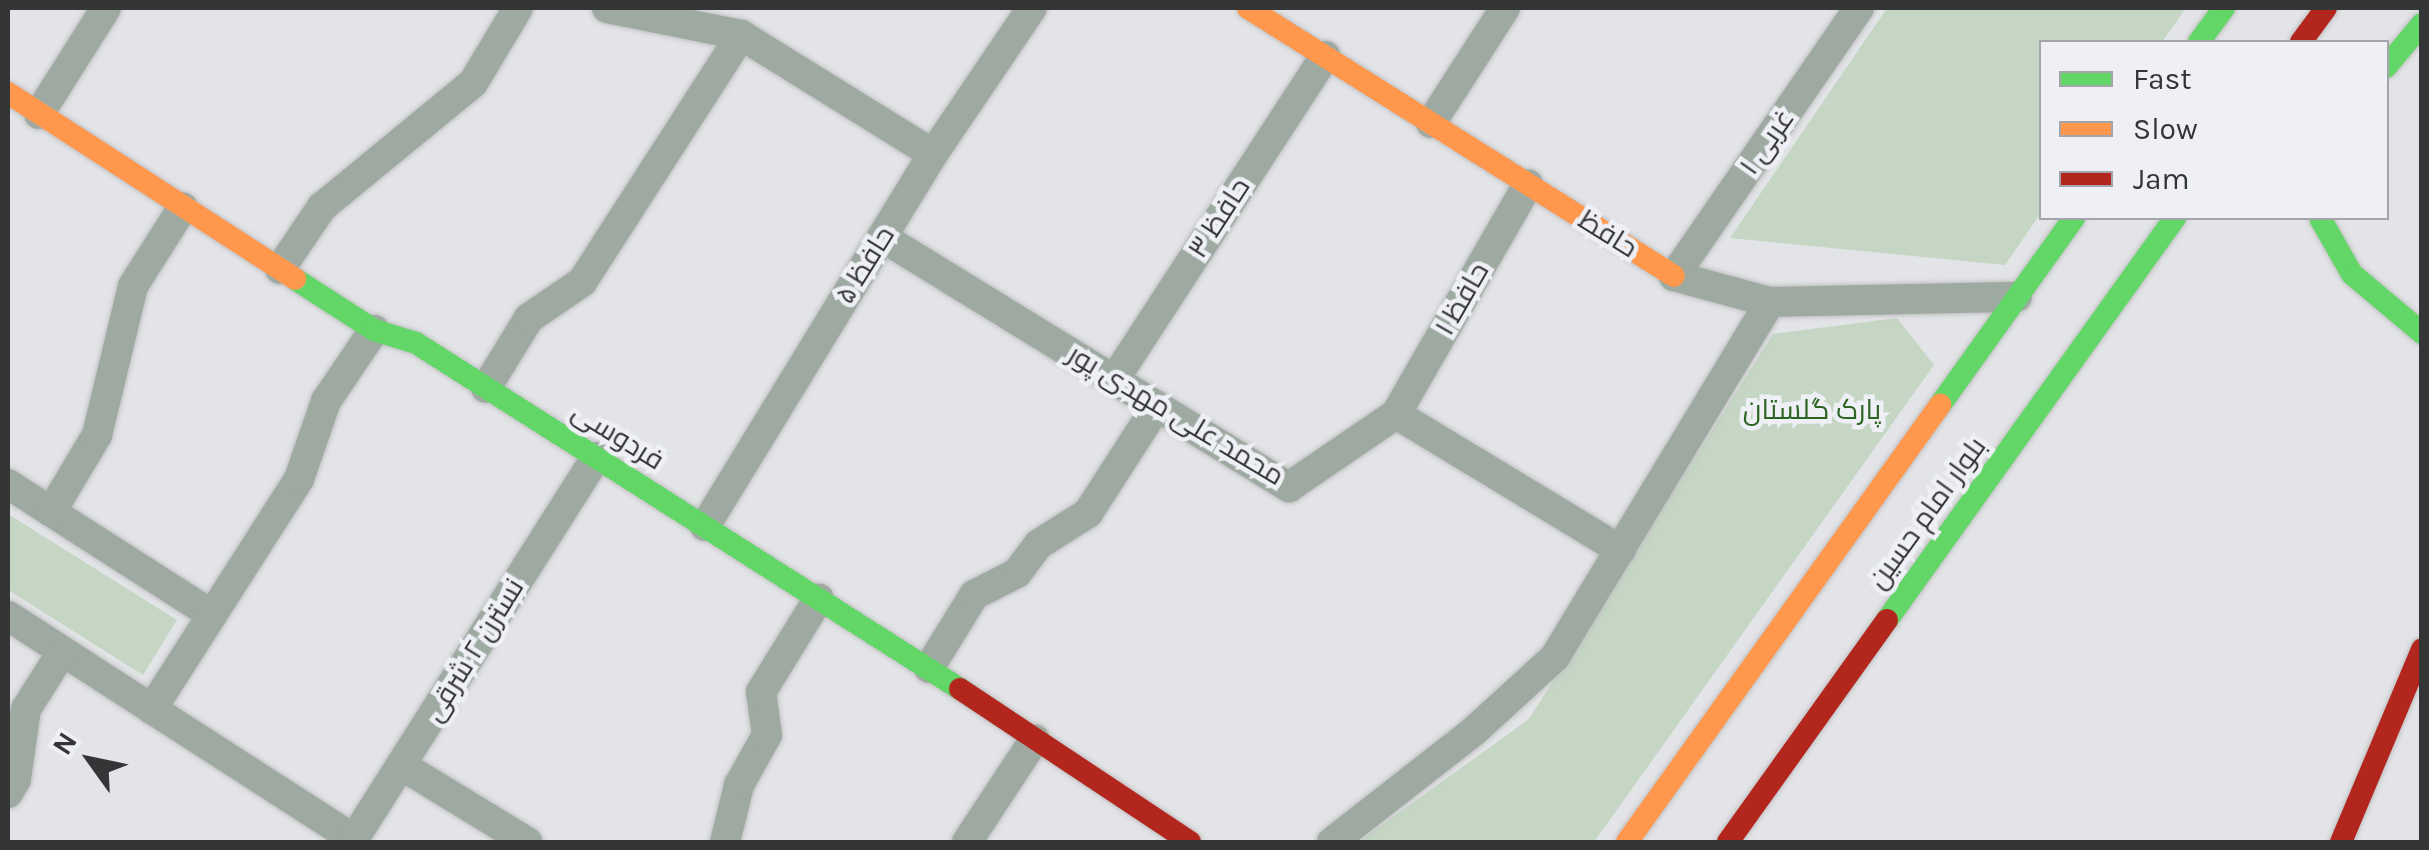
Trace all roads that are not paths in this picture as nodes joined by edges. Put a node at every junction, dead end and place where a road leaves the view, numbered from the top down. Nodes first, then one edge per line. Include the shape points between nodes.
1 (106, 8) edge
2 (518, 8) edge
3 (615, 8) edge
4 (1032, 8) edge
5 (1248, 8) edge
6 (1504, 8) edge
7 (1859, 8) edge
8 (2224, 8) edge
9 (2326, 8) edge
10 (2422, 24) edge
11 (741, 36) junction
12 (2200, 40) edge
13 (2302, 40) edge
14 (1324, 56) junction
15 (2389, 64) edge
16 (8, 94) edge
17 (39, 114) junction
18 (1431, 123) junction
19 (933, 154) junction
20 (1528, 184) junction
21 (183, 207) junction
22 (2073, 220) edge
23 (2175, 220) edge
24 (2321, 220) edge
25 (882, 237) junction
26 (280, 269) junction
27 (1674, 276) junction
28 (2017, 297) junction
29 (1770, 302) junction
30 (374, 330) junction
31 (2422, 333) edge
32 (1114, 380) junction
33 (486, 388) junction
34 (1158, 406) junction
35 (1396, 414) junction
36 (596, 457) junction
37 (8, 484) edge
38 (51, 512) junction
39 (705, 526) junction
40 (1620, 550) junction
41 (819, 598) junction
42 (8, 616) edge
43 (212, 616) junction
44 (2422, 649) edge
45 (62, 652) junction
46 (929, 668) junction
47 (152, 709) junction
48 (1035, 738) junction
49 (401, 765) junction
50 (8, 793) edge
51 (353, 841) edge
52 (527, 842) edge
53 (725, 842) edge
54 (967, 842) edge
55 (1190, 842) edge
56 (1332, 842) edge
57 (1627, 842) edge
58 (1728, 842) edge
59 (2342, 842) edge

1 - 17 street
2 - 26 street via 472,83 322,207
3 - 11 street
4 - 19 street, حافظ ۵
5 - 14 street, حافظ
6 - 18 street
7 - 27 street, ۱ غربی
8 - 12 street
9 - 13 street
10 - 15 street
11 - 19 street
11 - 33 street via 582,282 529,318
14 - 18 street, حافظ
14 - 32 street, حافظ ۳
16 - 17 street, فردوسی
17 - 21 street, فردوسی
18 - 20 street, حافظ
19 - 25 street, حافظ ۵
20 - 27 street, حافظ
20 - 35 street, حافظ ۱
21 - 26 street, فردوسی
21 - 38 street via 134,286 97,435
22 - 28 street, بلوار امام حسین
23 - 58 street, بلوار امام حسین
24 - 31 street via 2352,274
25 - 32 street, محمد علی مهدی پور
25 - 39 street, حافظ ۵
26 - 30 street, فردوسی
27 - 29 street, حافظ
28 - 29 street, حافظ
28 - 57 street, بلوار امام حسین
29 - 40 street
30 - 33 street, فردوسی via 416,344
30 - 43 street via 326,401 299,479
32 - 34 street, محمد علی مهدی پور
33 - 36 street, فردوسی
34 - 35 street, محمد علی مهدی پور via 1289,487
34 - 46 street via 1088,513 1040,544 1017,573 974,595
35 - 40 street
36 - 39 street, فردوسی
36 - 49 street, نسترن ۲ شرقی
37 - 38 street
38 - 43 street
39 - 41 street, فردوسی
40 - 56 street via 1555,657 1474,731
41 - 46 street, فردوسی
41 - 53 street via 761,692 766,735 739,785
42 - 45 street
43 - 47 street
44 - 59 street
45 - 47 street
45 - 50 street via 26,710
46 - 48 street, فردوسی
47 - 51 street
48 - 54 street
48 - 55 street, فردوسی
49 - 51 street, نسترن ۲ شرقی
49 - 52 street

